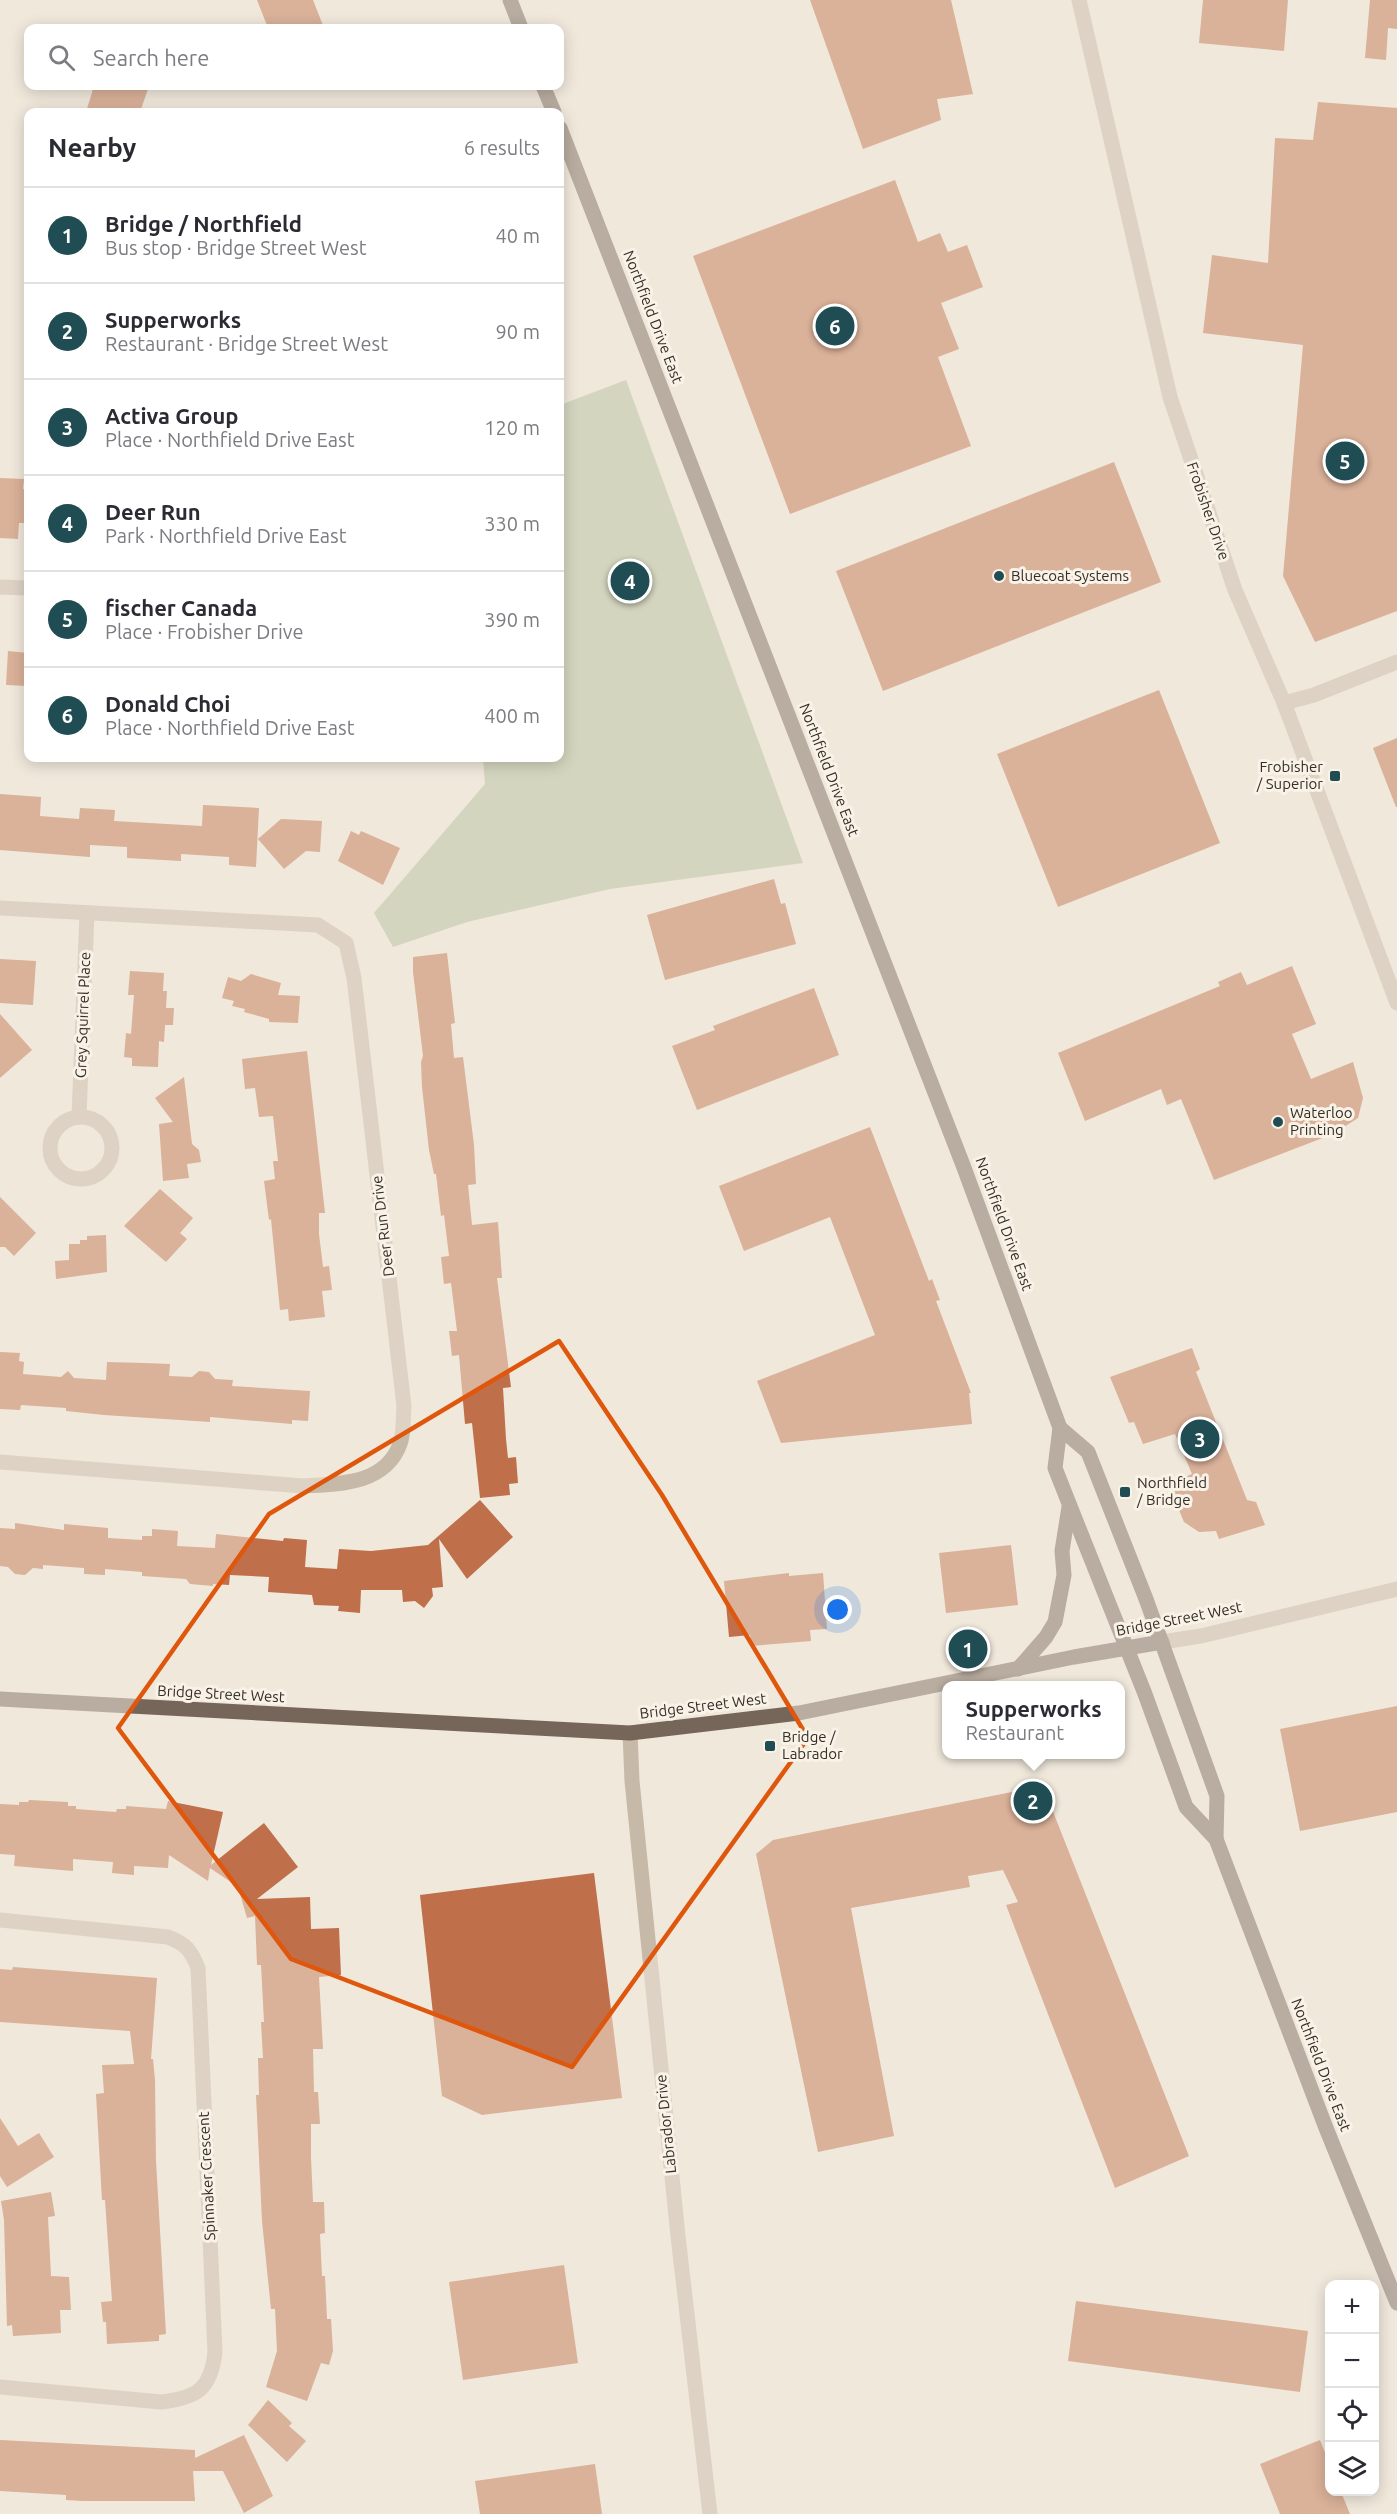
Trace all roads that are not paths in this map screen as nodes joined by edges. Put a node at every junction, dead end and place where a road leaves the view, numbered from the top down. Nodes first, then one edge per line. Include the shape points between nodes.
1 (510, 0) edge
2 (1079, 0) edge
3 (519, 24) edge
4 (545, 90) edge
5 (552, 108) edge
6 (564, 138) edge
7 (0, 587) edge
8 (24, 588) edge
9 (1397, 662) edge
10 (1284, 703) junction
11 (0, 908) edge
12 (87, 913) junction
13 (1397, 1003) edge
14 (79, 1117) junction
15 (1060, 1428) junction
16 (0, 1462) edge
17 (1070, 1506) junction
18 (1397, 1589) edge
19 (1162, 1642) junction
20 (1126, 1648) junction
21 (1018, 1669) junction
22 (958, 1681) edge
23 (942, 1684) edge
24 (0, 1699) edge
25 (630, 1733) junction
26 (1216, 1839) junction
27 (0, 1920) edge
28 (1397, 2303) edge
29 (0, 2387) edge
30 (710, 2514) edge

1 - 3 main road
2 - 10 street, Frobisher Drive via 1170,397 1236,590
4 - 5 main road
6 - 15 main road, Northfield Drive East via 959,1155
7 - 8 street
9 - 10 street
10 - 13 street, Frobisher Drive
11 - 12 street, Deer Run Drive
12 - 14 street, Grey Squirrel Place
12 - 16 street, Deer Run Drive via 318,925 346,943 354,978 404,1407 400,1444 382,1471 348,1484 303,1486
14 - 14 street via 59,1126 50,1145 51,1156 58,1170 85,1179 108,1165 112,1144 102,1125
15 - 17 main road, Northfield Drive East via 1055,1468
15 - 19 main road, Northfield Drive East via 1088,1452
17 - 20 main road, Northfield Drive East
17 - 21 main road via 1055,1622
18 - 19 street, Bridge Street West
19 - 20 main road, Bridge Street West
19 - 26 main road, Northfield Drive East via 1217,1796
20 - 21 main road, Bridge Street West
20 - 26 main road, Northfield Drive East via 1186,1807
21 - 22 main road, Bridge Street West
23 - 25 main road, Bridge Street West via 799,1713
24 - 25 main road, Bridge Street West
25 - 30 street, Labrador Drive via 678,2236
26 - 28 main road, Northfield Drive East
27 - 29 street, Spinnaker Crescent via 168,1937 186,1944 193,1955 198,1968 215,2352 213,2373 198,2393 178,2400 161,2402

